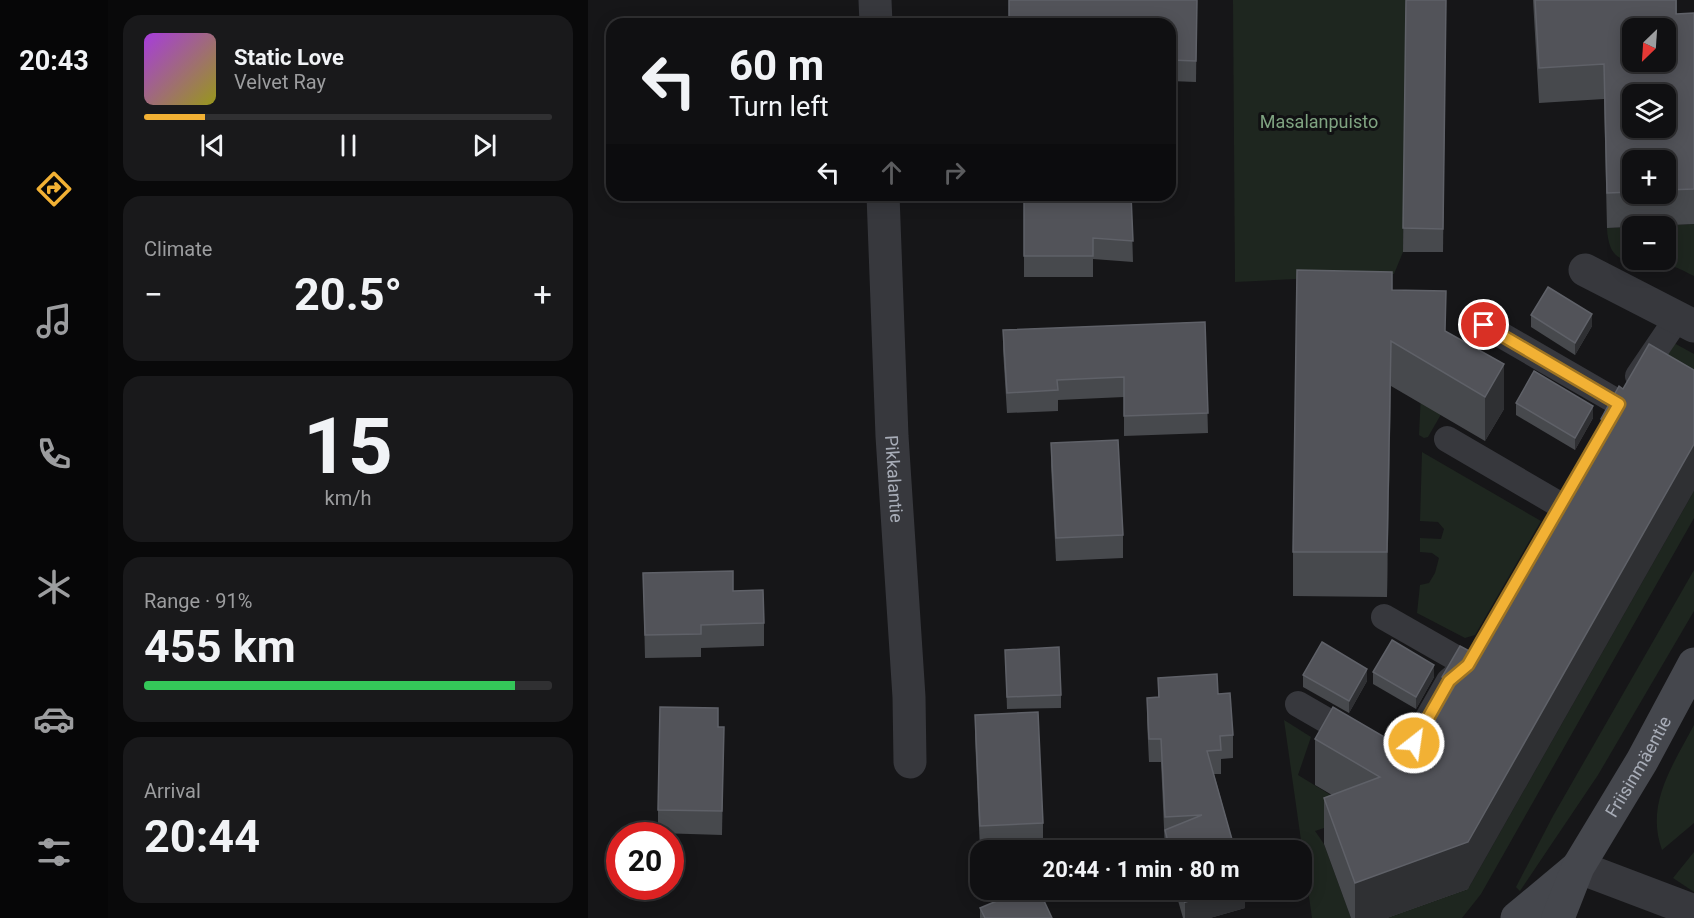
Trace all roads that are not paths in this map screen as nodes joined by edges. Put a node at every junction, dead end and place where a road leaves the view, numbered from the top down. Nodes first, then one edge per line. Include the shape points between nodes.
1 (875, 0) edge
2 (876, 18) edge
3 (884, 201) edge
4 (1585, 270) dead end
5 (1686, 322) edge
6 (1484, 325) dead end
7 (1447, 439) dead end
8 (1561, 505) edge
9 (1384, 617) dead end
10 (1694, 664) edge
11 (1298, 704) dead end
12 (910, 762) dead end
13 (1578, 867) junction
14 (1694, 911) edge
15 (1517, 918) edge
16 (1558, 918) edge

1 - 2 street
3 - 12 street, Pikkalantie via 892,436
4 - 5 street
5 - 6 lane via 1613,414
7 - 8 lane
9 - 11 lane via 1474,655 1449,681 1402,764
10 - 13 main road, Friisinmäentie
13 - 14 street
13 - 15 main road, Friisinmäentie
13 - 16 main road, Friisinmäentie

